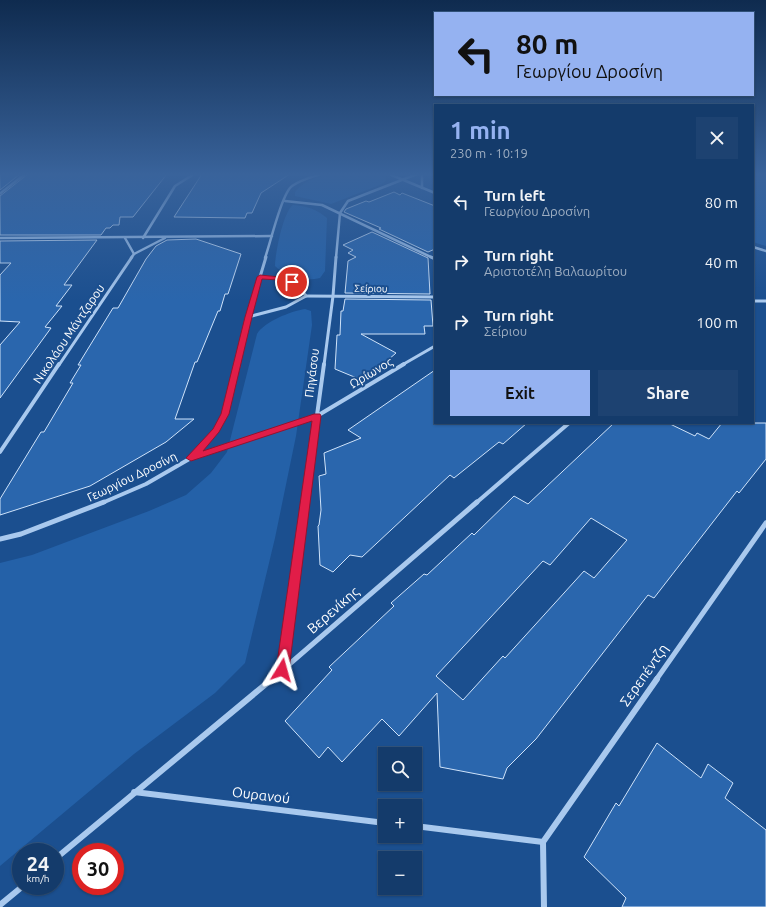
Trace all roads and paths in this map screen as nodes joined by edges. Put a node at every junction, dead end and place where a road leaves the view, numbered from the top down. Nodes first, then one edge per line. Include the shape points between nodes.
1 (156, 216) edge
2 (279, 216) edge
3 (340, 216) edge
4 (345, 216) edge
5 (272, 236) junction
6 (0, 238) edge
7 (126, 238) junction
8 (143, 238) junction
9 (165, 238) junction
10 (754, 247) edge
11 (766, 251) edge
12 (134, 254) junction
13 (434, 259) edge
14 (260, 277) junction
15 (306, 296) junction
16 (333, 296) junction
17 (434, 297) edge
18 (754, 301) edge
19 (766, 301) edge
20 (248, 317) junction
21 (434, 347) edge
22 (317, 416) junction
23 (568, 424) edge
24 (0, 452) edge
25 (191, 458) junction
26 (766, 523) edge
27 (0, 539) edge
28 (282, 670) junction
29 (134, 792) junction
30 (378, 822) edge
31 (422, 827) edge
32 (542, 842) junction
33 (64, 851) edge
34 (12, 895) edge
35 (0, 905) edge
36 (544, 907) edge

1 - 8 street
2 - 5 street
3 - 16 street, Πηγάσου
4 - 13 street
5 - 9 street
5 - 14 street
6 - 7 street
7 - 8 street
7 - 12 street
8 - 9 street
9 - 12 street, Νικολάου Μάντζαρου
10 - 11 street
12 - 24 street, Νικολάου Μάντζαρου
14 - 15 street via 280,278 292,282 303,288
14 - 20 street
15 - 16 street, Σείριου
15 - 20 street via 280,310
16 - 17 street, Σείριου
16 - 22 street, Πηγάσου
18 - 19 street
20 - 25 street via 225,414 216,430
21 - 22 street, Ωρίωνος
22 - 25 street, Γεωργίου Δροσίνη
22 - 28 street, Πηγάσου
23 - 28 street, Βερενίκης
25 - 27 street, Γεωργίου Δροσίνη via 146,484 84,511
26 - 32 street, Σερεπέντζη
28 - 29 street, Βερενίκης
29 - 30 street, Ουρανού
29 - 33 street, Βερενίκης
31 - 32 street
32 - 36 street
34 - 35 street

